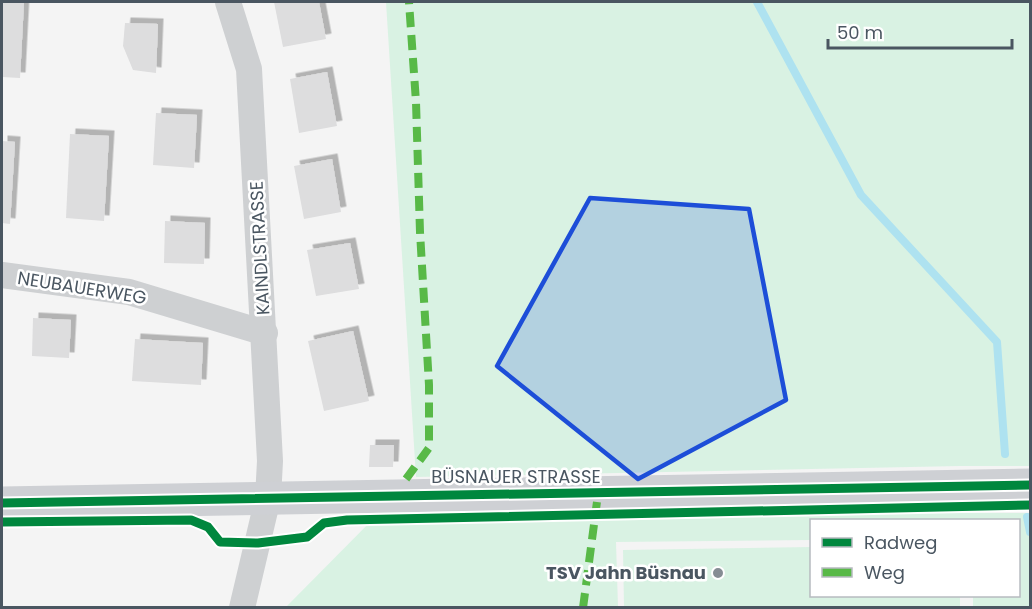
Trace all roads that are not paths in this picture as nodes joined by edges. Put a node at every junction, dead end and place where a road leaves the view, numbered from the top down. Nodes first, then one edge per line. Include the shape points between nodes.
1 (228, 2) edge
2 (2, 275) edge
3 (265, 333) junction
4 (1030, 485) edge
5 (268, 498) junction
6 (2, 503) edge
7 (242, 608) edge

1 - 3 street, KAINDLSTRASSE via 249,69
2 - 3 street, NEUBAUERWEG via 129,292
3 - 5 street, KAINDLSTRASSE
4 - 5 street, BÜSNAUER STRASSE
5 - 6 street, BÜSNAUER STRASSE
5 - 7 street, KAINDLSTRASSE

